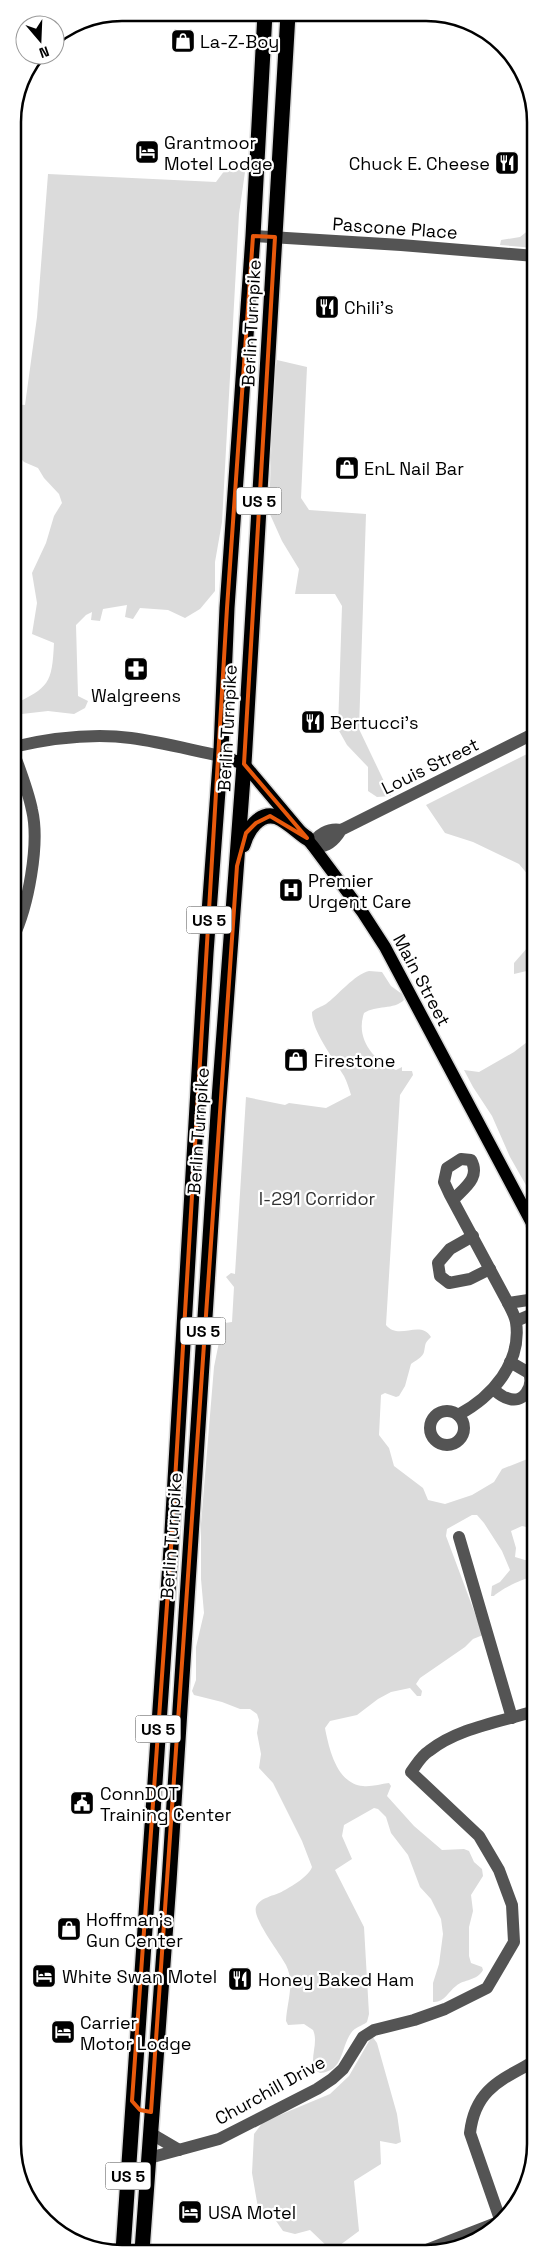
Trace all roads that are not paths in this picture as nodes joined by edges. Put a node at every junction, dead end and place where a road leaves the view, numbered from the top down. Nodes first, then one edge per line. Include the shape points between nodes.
1 (265, 21) edge
2 (288, 21) edge
3 (253, 236) junction
4 (275, 237) junction
5 (527, 255) edge
6 (527, 737) edge
7 (21, 745) edge
8 (221, 756) junction
9 (244, 764) junction
10 (21, 776) edge
11 (310, 842) junction
12 (237, 866) junction
13 (21, 918) edge
14 (218, 1113) junction
15 (195, 1134) junction
16 (452, 1200) dead end
17 (527, 1214) edge
18 (473, 1236) junction
19 (490, 1269) junction
20 (527, 1300) edge
21 (508, 1303) junction
22 (527, 1316) edge
23 (516, 1321) junction
24 (510, 1362) junction
25 (527, 1372) edge
26 (493, 1390) junction
27 (527, 1394) edge
28 (458, 1415) dead end
29 (459, 1537) dead end
30 (171, 1548) junction
31 (189, 1550) junction
32 (527, 1713) edge
33 (512, 1718) junction
34 (147, 1880) junction
35 (169, 1882) junction
36 (527, 2065) edge
37 (132, 2101) junction
38 (151, 2112) junction
39 (150, 2133) junction
40 (179, 2150) junction
41 (149, 2158) junction
42 (498, 2214) edge
43 (473, 2232) edge
44 (445, 2243) edge
45 (123, 2245) edge
46 (143, 2245) edge

1 - 3 highway, Berlin Turnpike / US 5
2 - 4 highway, Berlin Turnpike / US 5
3 - 4 street, Pascone Place
3 - 8 highway, Berlin Turnpike / US 5 via 227,608
4 - 5 street, Pascone Place
4 - 9 highway, Berlin Turnpike / US 5
6 - 11 street, Louis Street via 341,830 334,829
7 - 8 street via 47,739 101,736 131,738
8 - 9 main road
8 - 15 highway, Berlin Turnpike / US 5
9 - 11 main road, Main Street
9 - 12 highway, Berlin Turnpike / US 5
10 - 13 street via 34,824 29,886
11 - 12 highway via 277,817 263,818 246,833
11 - 17 main road, Main Street via 363,912 385,948
12 - 14 highway, Berlin Turnpike / US 5
14 - 15 highway
14 - 31 highway, Berlin Turnpike / US 5
15 - 30 highway, Berlin Turnpike / US 5
16 - 18 street
18 - 19 street
18 - 19 street via 450,1249 438,1263 440,1276 449,1283 470,1279
19 - 21 street
20 - 21 street
21 - 23 street
22 - 23 street
23 - 24 street
24 - 25 street
24 - 26 street
26 - 27 street via 507,1399
26 - 28 street
29 - 33 street
30 - 31 highway
30 - 34 highway, Berlin Turnpike / US 5
31 - 35 highway, Berlin Turnpike / US 5
32 - 33 street, Churchill Drive
33 - 40 street, Churchill Drive via 461,1734 428,1751 411,1772 479,1836 499,1870 512,1905 514,1942 487,1988 445,2009 374,2030 363,2037 343,2069 316,2089 219,2139
34 - 35 highway
34 - 37 highway, Berlin Turnpike / US 5
35 - 38 highway, Berlin Turnpike / US 5
36 - 42 street via 492,2085 472,2119 470,2133
37 - 38 highway via 140,2110
37 - 45 highway, Berlin Turnpike / US 5
38 - 39 highway, Berlin Turnpike / US 5
39 - 40 street
39 - 41 highway, Berlin Turnpike / US 5
40 - 41 street, Churchill Drive
41 - 46 highway, Berlin Turnpike / US 5
43 - 44 street

